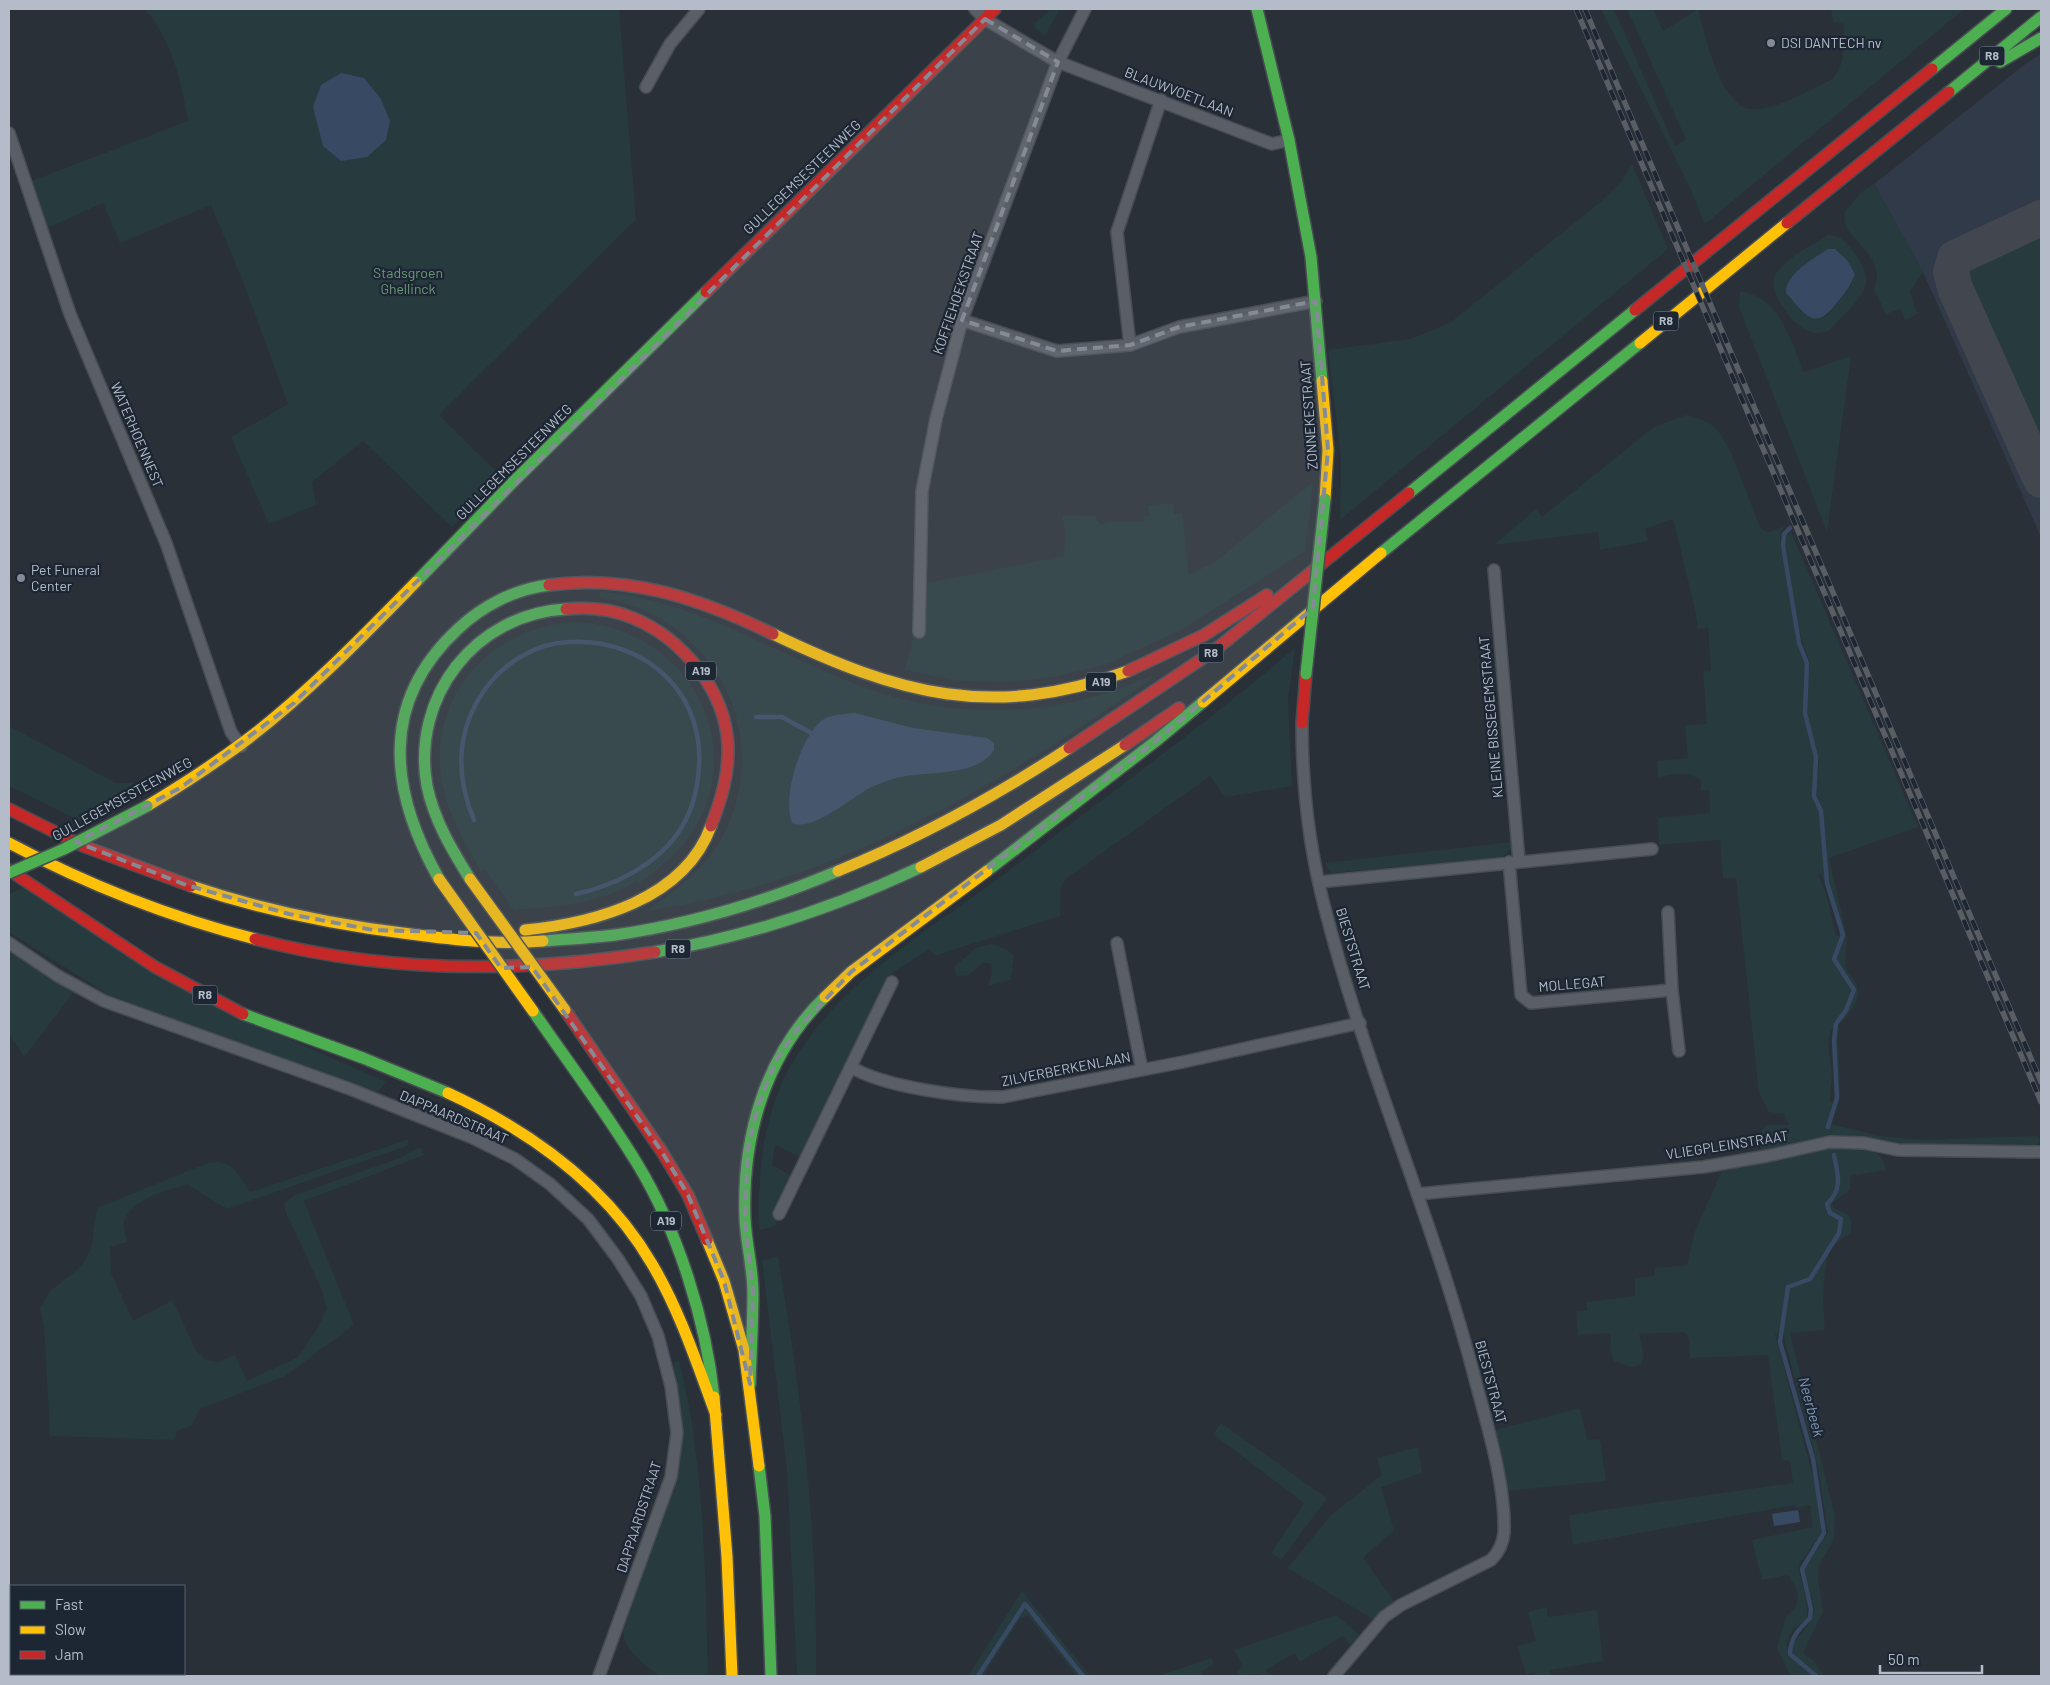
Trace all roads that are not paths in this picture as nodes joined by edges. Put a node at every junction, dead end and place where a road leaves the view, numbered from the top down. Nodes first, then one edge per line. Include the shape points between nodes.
1 (698, 9) edge
2 (975, 9) edge
3 (995, 9) edge
4 (1085, 9) edge
5 (1257, 9) edge
6 (1990, 9) edge
7 (2006, 9) edge
8 (2041, 17) edge
9 (985, 19) junction
10 (2041, 38) edge
11 (1058, 62) junction
12 (1934, 65) junction
13 (646, 87) dead end
14 (1942, 96) junction
15 (1161, 100) junction
16 (9, 133) edge
17 (1289, 140) junction
18 (1316, 301) junction
19 (962, 320) junction
20 (1130, 345) junction
21 (1393, 505) junction
22 (1494, 570) dead end
23 (919, 632) dead end
24 (1265, 649) junction
25 (1302, 723) joint
26 (241, 746) junction
27 (9, 809) edge
28 (9, 844) edge
29 (1652, 849) dead end
30 (1514, 862) junction
31 (9, 872) edge
32 (1319, 882) junction
33 (1668, 912) dead end
34 (416, 934) junction
35 (9, 943) edge
36 (1117, 943) dead end
37 (892, 982) dead end
38 (1672, 990) junction
39 (1360, 1024) junction
40 (1679, 1050) dead end
41 (850, 1067) junction
42 (1142, 1070) junction
43 (2041, 1152) edge
44 (1417, 1194) junction
45 (779, 1214) dead end
46 (750, 1384) junction
47 (716, 1415) junction
48 (599, 1676) edge
49 (732, 1676) edge
50 (771, 1676) edge
51 (1334, 1676) edge

1 - 13 street via 670,44
2 - 9 street, BLAUWVOETLAAN
3 - 9 main road, GULLEGEMSESTEENWEG
4 - 11 street, KOFFIEHOEKSTRAAT
5 - 17 main road, ZONNEKESTRAAT
6 - 12 main road
7 - 12 main road, R8
8 - 14 main road, R8
9 - 11 street, BLAUWVOETLAAN
9 - 26 main road, GULLEGEMSESTEENWEG via 511,484 399,601 294,703
10 - 14 main road
11 - 15 street, BLAUWVOETLAAN
11 - 19 street, KOFFIEHOEKSTRAAT
12 - 21 main road, R8
14 - 24 main road, R8
15 - 17 street, BLAUWVOETLAAN via 1272,144
15 - 20 street via 1117,232
16 - 26 street, WATERHOENNEST via 72,319 166,543 231,732
17 - 18 main road, ZONNEKESTRAAT
18 - 20 street via 1179,327
18 - 25 main road, ZONNEKESTRAAT, bridge via 1328,450
19 - 20 street via 1057,351
19 - 23 street, KOFFIEHOEKSTRAAT via 936,419 922,491
21 - 34 main road, R8 via 1252,622 1118,717 1015,783 912,841 864,863 755,904 635,932 514,943 462,941
21 - 47 main road, A19, bridge via 1205,636 1102,682 1061,692 1016,698 946,695 892,683 851,669 695,600 614,581 582,580 524,588 472,614 446,637 429,660 408,703 399,746 401,788 408,816 439,879 638,1165 661,1208 695,1297 710,1357
22 - 30 street, KLEINE BISSEGEMSTRAAT
24 - 28 main road, R8 via 1048,796 940,859 868,891 757,931 635,957 499,968 434,966 324,954 183,918 95,886
24 - 46 main road via 1156,741 851,972 797,1030 776,1061 759,1103 748,1148 745,1210 753,1292
25 - 32 street, ZONNEKESTRAAT via 1307,815
26 - 31 main road, GULLEGEMSESTEENWEG, bridge via 180,788 147,806
27 - 34 main road, R8 via 101,854 220,896 335,923
29 - 30 street
30 - 32 street
30 - 38 street, MOLLEGAT via 1521,995 1530,1003
31 - 47 main road, R8 via 199,992 247,1016 339,1048 425,1084 524,1133 552,1154 612,1212 652,1263 676,1311
32 - 39 street, BIESTSTRAAT
33 - 38 street
34 - 46 main road, A19, bridge via 528,930 606,916 660,889 685,867 717,818 726,789 730,757 720,706 696,663 676,642 632,616 594,606 564,606 504,624 464,655 436,700 425,741 424,770 428,798 441,830 470,879 565,1010 688,1195 724,1281 744,1350
35 - 48 street, DAPPAARDSTRAAT via 58,976 104,1001 473,1138 515,1159 543,1179 588,1220 641,1296 658,1336 671,1386 676,1433 671,1476
36 - 42 street, ZILVERBERKENLAAN
37 - 41 street
38 - 40 street
39 - 42 street, ZILVERBERKENLAAN
39 - 44 street, BIESTSTRAAT
41 - 42 street, ZILVERBERKENLAAN via 875,1078 984,1098 1023,1095
41 - 45 street
43 - 44 street, VLIEGPLEINSTRAAT via 1898,1150 1864,1143 1830,1142 1703,1166
44 - 51 street, BIESTSTRAAT via 1467,1347 1492,1444 1504,1534 1500,1550 1491,1560 1384,1617
46 - 50 main road via 764,1516
47 - 49 main road, A19

